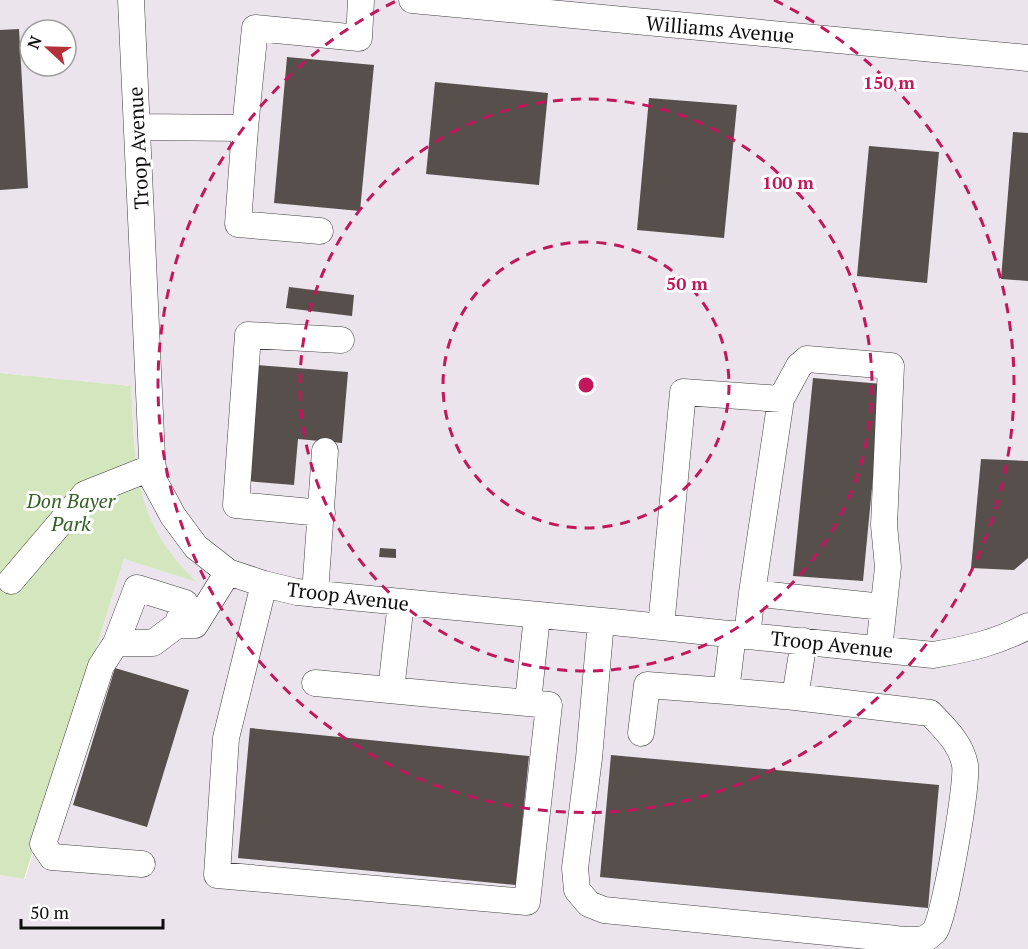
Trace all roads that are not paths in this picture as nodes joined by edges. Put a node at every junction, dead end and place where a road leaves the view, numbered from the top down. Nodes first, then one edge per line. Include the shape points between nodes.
1 (131, 0) edge
2 (361, 0) edge
3 (412, 0) edge
4 (1028, 58) edge
5 (137, 127) junction
6 (245, 128) junction
7 (320, 231) dead end
8 (341, 340) dead end
9 (781, 399) junction
10 (325, 451) dead end
11 (153, 467) junction
12 (322, 513) junction
13 (228, 572) junction
14 (11, 581) dead end
15 (264, 584) junction
16 (752, 593) junction
17 (315, 594) junction
18 (401, 602) junction
19 (883, 607) junction
20 (537, 616) junction
21 (601, 621) junction
22 (177, 625) junction
23 (1028, 626) edge
24 (661, 627) junction
25 (740, 635) junction
26 (804, 641) junction
27 (116, 642) junction
28 (879, 649) junction
29 (315, 683) dead end
30 (391, 690) junction
31 (726, 691) junction
32 (795, 697) junction
33 (528, 702) junction
34 (640, 733) dead end
35 (142, 864) dead end

1 - 5 street, Troop Avenue
2 - 6 street via 359,38 255,28
3 - 4 street, Williams Avenue
5 - 6 street
5 - 11 street, Troop Avenue
6 - 7 street via 238,224
8 - 12 street via 248,335 236,505
9 - 16 street
9 - 19 street via 807,359 891,366 884,525 888,567
9 - 24 street via 683,392
10 - 12 street
11 - 13 street, Troop Avenue via 153,479 173,516 196,547
11 - 14 street via 85,494
12 - 17 street
13 - 15 street, Troop Avenue
13 - 22 street via 195,625
15 - 17 street, Troop Avenue
15 - 33 street via 225,738 217,875 527,902 549,705
16 - 19 street
16 - 25 street
17 - 18 street, Troop Avenue
18 - 20 street, Troop Avenue
18 - 30 street
19 - 28 street
20 - 21 street, Troop Avenue
20 - 33 street
21 - 24 street, Troop Avenue
21 - 32 street via 575,868 576,890 589,904 604,910 887,938 926,938 934,931 943,901 963,804 965,762 956,742 930,712
22 - 27 street via 153,643
22 - 27 street via 185,603 137,588
23 - 28 street, Troop Avenue via 974,648 933,655
24 - 25 street, Troop Avenue
25 - 26 street, Troop Avenue
25 - 31 street
26 - 28 street, Troop Avenue
26 - 32 street
27 - 35 street via 101,666 43,844 52,857
29 - 30 street
30 - 33 street
31 - 32 street
31 - 34 street via 647,685

